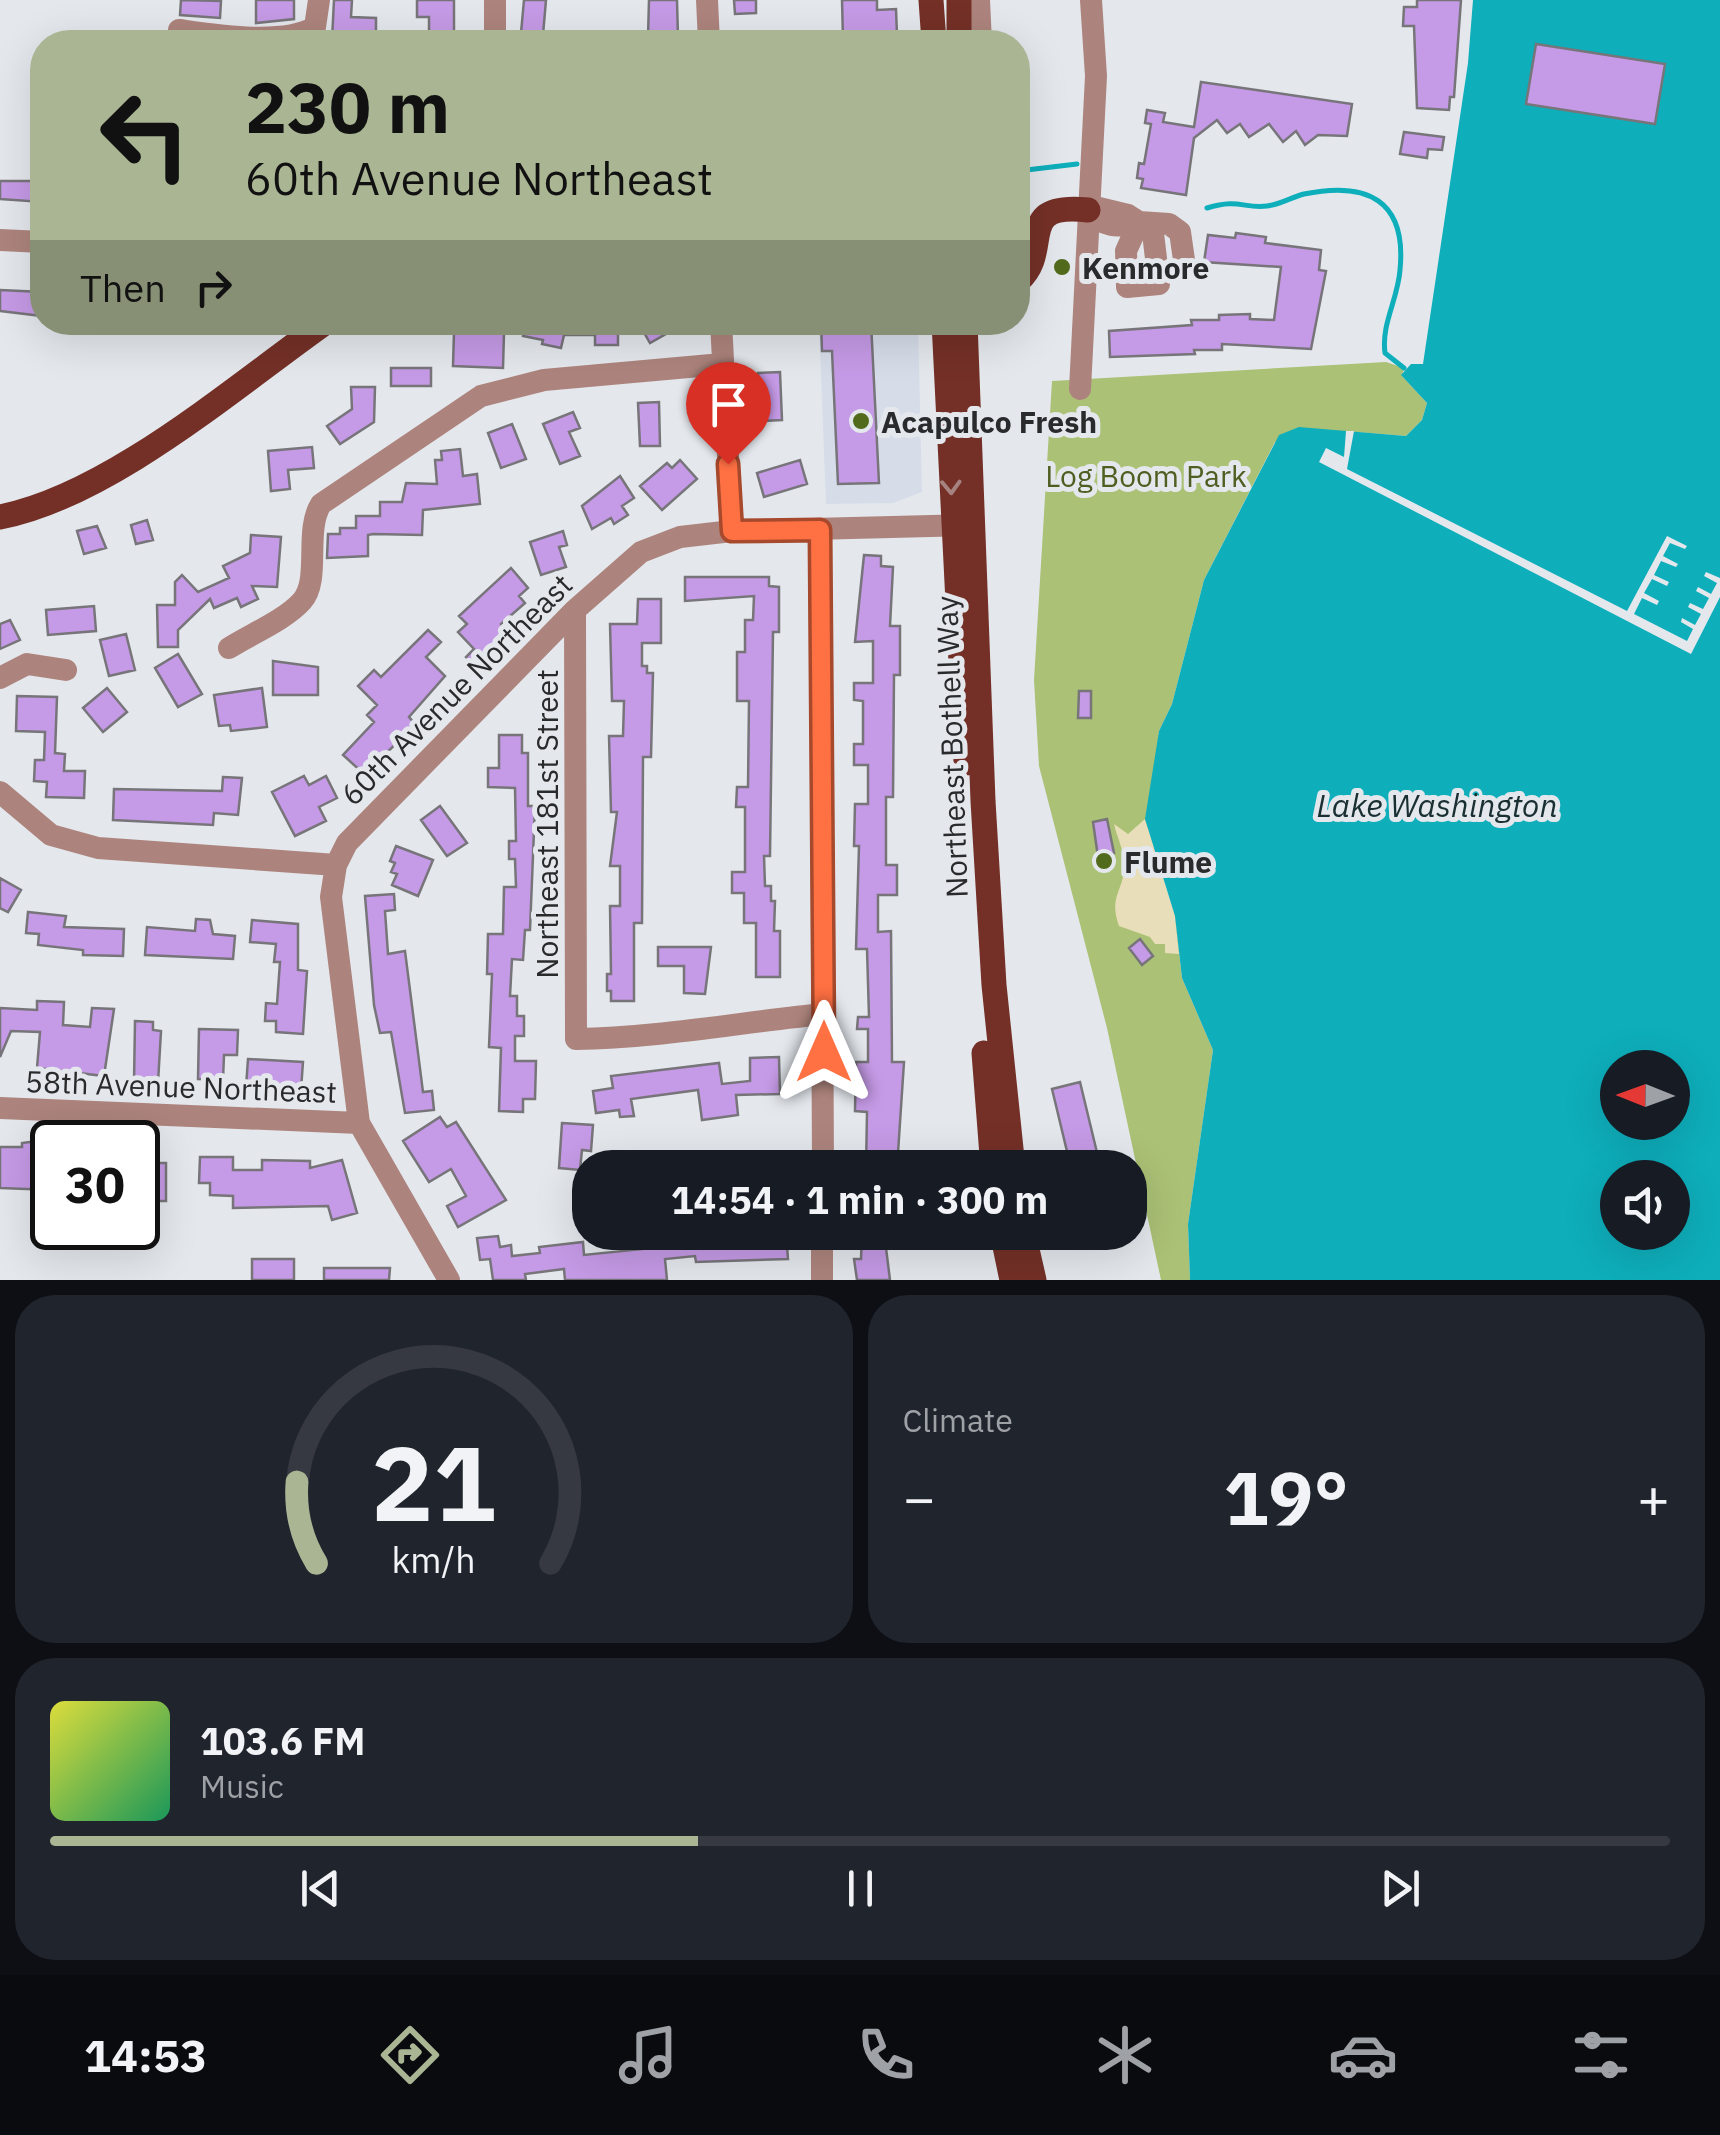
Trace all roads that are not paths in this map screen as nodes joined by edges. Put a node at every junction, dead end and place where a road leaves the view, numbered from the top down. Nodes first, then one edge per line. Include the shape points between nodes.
1 (319, 0) edge
2 (495, 0) edge
3 (707, 0) edge
4 (930, 0) edge
5 (958, 0) edge
6 (979, 0) edge
7 (1091, 0) edge
8 (309, 30) edge
9 (496, 30) edge
10 (708, 30) edge
11 (933, 30) edge
12 (959, 30) edge
13 (980, 30) edge
14 (1088, 210) junction
15 (0, 240) edge
16 (30, 241) edge
17 (1184, 260) dead end
18 (1030, 264) edge
19 (308, 335) edge
20 (721, 335) edge
21 (945, 335) edge
22 (965, 335) edge
23 (722, 364) junction
24 (1080, 389) dead end
25 (0, 517) edge
26 (963, 525) junction
27 (820, 530) junction
28 (732, 531) junction
29 (576, 610) junction
30 (229, 648) dead end
31 (66, 670) dead end
32 (0, 678) edge
33 (0, 792) edge
34 (336, 865) junction
35 (824, 1014) junction
36 (0, 1108) edge
37 (360, 1123) junction
38 (823, 1150) edge
39 (991, 1150) edge
40 (1011, 1150) edge
41 (822, 1250) edge
42 (1006, 1250) edge
43 (1027, 1250) edge
44 (450, 1280) edge
45 (822, 1280) edge
46 (1012, 1280) edge
47 (1034, 1280) edge

1 - 8 street
2 - 9 street
3 - 10 street
4 - 11 main road
5 - 12 main road
6 - 13 street
7 - 14 street via 1096,76
14 - 17 street via 1109,226 1169,224 1180,232
14 - 18 main road via 1046,214
14 - 24 street
15 - 16 street
19 - 25 main road via 110,474 63,499
20 - 23 street
21 -> 26 main road, Northeast Bothell Way
22 - 26 main road, Northeast Bothell Way
23 - 28 street
23 - 30 street via 544,380 481,396 321,504 313,517 310,586 302,601
26 - 27 street, 60th Avenue Northeast
26 - 39 main road, Northeast Bothell Way
26 - 40 main road, Northeast Bothell Way
27 - 28 street, 60th Avenue Northeast
27 - 35 street
28 - 29 street, 60th Avenue Northeast via 641,552
29 - 34 street, 60th Avenue Northeast via 364,822
29 - 35 street, Northeast 181st Street via 576,1038 641,1038
31 - 32 street via 27,664
33 - 34 street via 52,835 98,848
34 - 37 street via 333,938
35 - 38 street
36 - 37 street, 58th Avenue Northeast
37 - 44 street
41 - 45 street
42 - 46 main road
43 - 47 main road

